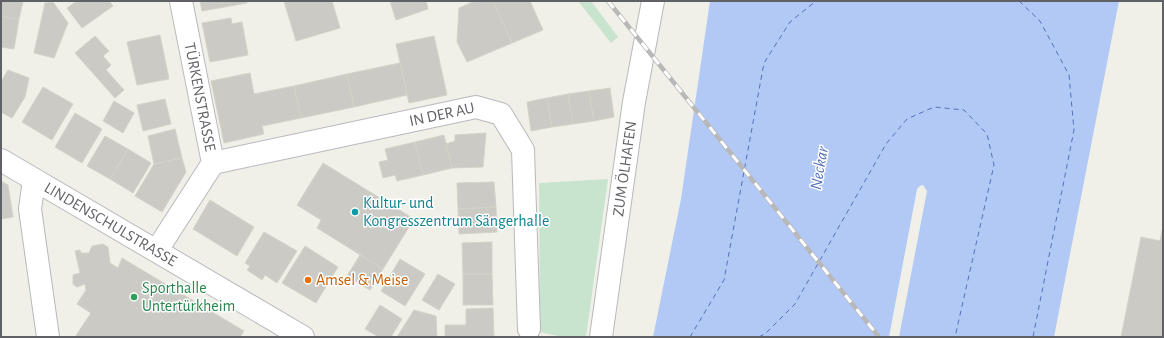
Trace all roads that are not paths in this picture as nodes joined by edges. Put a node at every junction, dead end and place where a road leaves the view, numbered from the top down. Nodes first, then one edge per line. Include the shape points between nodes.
1 (180, 1) edge
2 (653, 1) edge
3 (1, 160) edge
4 (213, 163) junction
5 (34, 180) junction
6 (157, 250) junction
7 (529, 329) dead end
8 (48, 337) edge
9 (304, 337) edge
10 (601, 337) edge

1 - 4 street, TÜRKENSTRASSE
2 - 10 street, ZUM ÖLHAFEN via 634,102
3 - 5 street, LINDENSCHULSTRASSE
4 - 6 street, TÜRKENSTRASSE
4 - 7 street, IN DER AU via 476,107 501,114 523,150
5 - 6 street, LINDENSCHULSTRASSE
5 - 8 street via 30,210
6 - 9 street, LINDENSCHULSTRASSE

